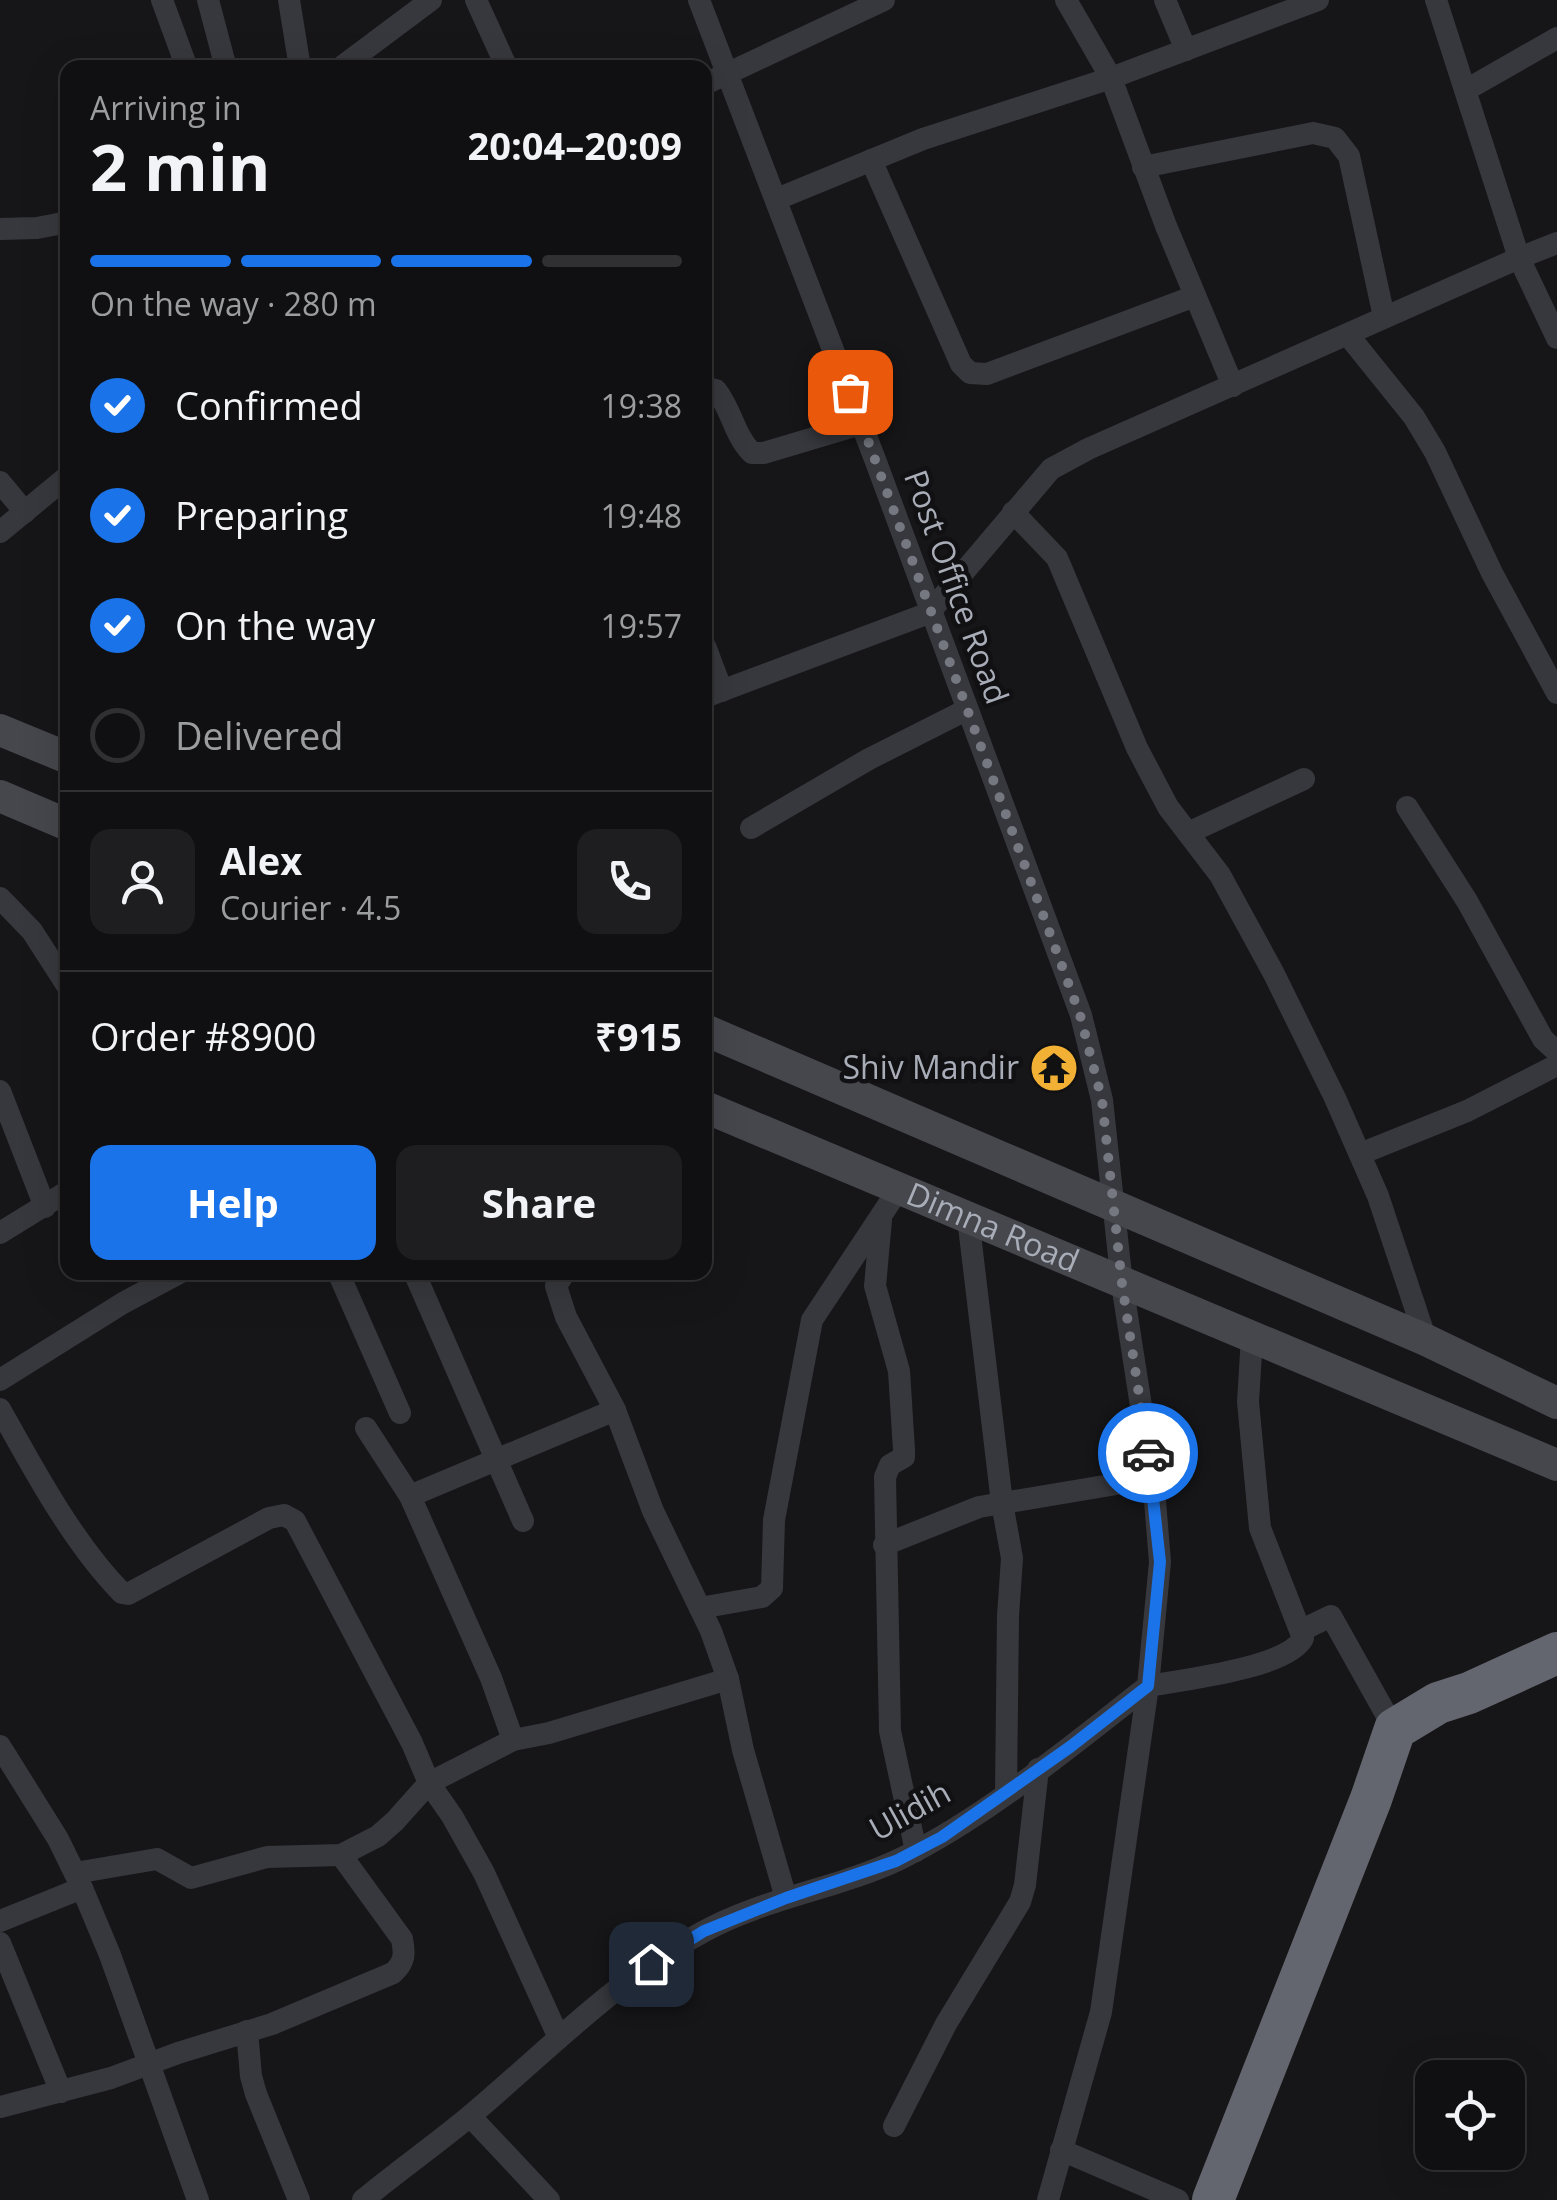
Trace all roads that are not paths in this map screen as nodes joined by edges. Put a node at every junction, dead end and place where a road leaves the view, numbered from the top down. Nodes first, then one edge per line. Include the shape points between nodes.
1 (162, 0) edge
2 (208, 0) edge
3 (289, 0) edge
4 (431, 0) edge
5 (476, 0) edge
6 (700, 0) edge
7 (1066, 0) edge
8 (1165, 0) edge
9 (1318, 0) edge
10 (1436, 0) edge
11 (877, 1) edge
12 (1557, 38) edge
13 (1186, 50) junction
14 (183, 60) edge
15 (224, 60) edge
16 (299, 60) edge
17 (351, 60) edge
18 (503, 60) edge
19 (728, 74) junction
20 (1111, 78) junction
21 (712, 81) edge
22 (1466, 90) junction
23 (871, 160) junction
24 (1143, 167) junction
25 (777, 199) junction
26 (60, 224) edge
27 (0, 229) edge
28 (1557, 243) edge
29 (1519, 258) junction
30 (1195, 296) junction
31 (1384, 317) junction
32 (1348, 335) junction
33 (1557, 338) edge
34 (1233, 386) junction
35 (712, 389) edge
36 (862, 424) junction
37 (0, 482) edge
38 (60, 483) edge
39 (25, 512) junction
40 (1013, 512) junction
41 (0, 532) edge
42 (929, 613) junction
43 (1557, 693) edge
44 (714, 694) edge
45 (966, 710) junction
46 (0, 730) edge
47 (60, 755) edge
48 (1304, 778) dead end
49 (0, 796) edge
50 (1407, 807) dead end
51 (60, 822) edge
52 (751, 828) dead end
53 (1188, 833) junction
54 (0, 898) edge
55 (60, 975) edge
56 (712, 1033) edge
57 (1557, 1052) edge
58 (1557, 1066) edge
59 (0, 1090) edge
60 (712, 1111) edge
61 (1360, 1154) junction
62 (898, 1190) junction
63 (60, 1197) edge
64 (1114, 1206) junction
65 (44, 1207) junction
66 (968, 1218) junction
67 (881, 1220) junction
68 (0, 1233) edge
69 (166, 1280) edge
70 (342, 1280) edge
71 (418, 1280) edge
72 (560, 1280) edge
73 (1122, 1284) junction
74 (1252, 1336) junction
75 (1426, 1340) junction
76 (0, 1380) edge
77 (1557, 1403) edge
78 (0, 1409) edge
79 (615, 1410) junction
80 (400, 1413) dead end
81 (366, 1428) dead end
82 (498, 1461) junction
83 (1557, 1465) edge
84 (1152, 1478) junction
85 (410, 1496) junction
86 (1002, 1503) junction
87 (523, 1521) dead end
88 (884, 1545) junction
89 (700, 1608) junction
90 (1302, 1630) junction
91 (1557, 1653) edge
92 (1557, 1674) edge
93 (728, 1679) junction
94 (1148, 1686) junction
95 (513, 1740) junction
96 (1401, 1742) junction
97 (0, 1746) edge
98 (1038, 1769) junction
99 (429, 1783) junction
100 (1006, 1792) junction
101 (916, 1850) junction
102 (341, 1855) junction
103 (79, 1881) junction
104 (786, 1898) junction
105 (0, 1921) edge
106 (0, 1943) edge
107 (247, 2031) junction
108 (559, 2038) junction
109 (148, 2064) junction
110 (61, 2092) junction
111 (0, 2107) edge
112 (470, 2116) junction
113 (894, 2126) dead end
114 (1061, 2150) junction
115 (198, 2200) edge
116 (299, 2200) edge
117 (363, 2200) edge
118 (549, 2200) edge
119 (1048, 2200) edge
120 (1178, 2200) edge
121 (1213, 2200) edge
122 (1238, 2200) edge

1 - 14 street
2 - 15 street
3 - 16 street
4 - 17 street
5 - 18 street
6 - 19 street, Post Office Road
7 - 20 street
8 - 13 street
9 - 13 street
10 - 22 street
11 - 19 street
12 - 22 street
13 - 20 street
19 - 21 street
19 - 25 street, Post Office Road
20 - 23 street
20 - 24 street
22 - 29 street
23 - 25 street
23 - 30 street via 970,373 987,374
24 - 30 street
24 - 31 street via 1313,133 1335,138 1348,156
25 - 36 street, Post Office Road
26 - 27 street
28 - 29 street
29 - 31 street
29 - 33 street
30 - 34 street
31 - 32 street
32 - 34 street
32 - 43 street via 1435,452
34 - 40 street via 1051,469
35 - 36 street via 726,402 752,453
36 - 42 street, Post Office Road
37 - 39 street
38 - 39 street
39 - 41 street
40 - 42 street
40 - 53 street via 1058,558 1137,748
42 - 44 street
42 - 45 street, Post Office Road
45 - 52 street
45 - 64 street, Post Office Road via 1080,1015 1102,1100
46 - 47 street
48 - 53 street
49 - 51 street
50 - 57 street via 1543,1039
53 - 61 street via 1248,924
54 - 55 street
56 - 64 street
58 - 61 street
59 - 65 street
60 - 62 street, Dimna Road
61 - 75 street
62 - 66 street, Dimna Road
62 - 67 street
63 - 65 street
64 - 73 street, Post Office Road
64 - 75 street
65 - 68 street
66 - 73 street, Dimna Road
66 - 86 street
67 - 88 street via 875,1286 899,1371 904,1450 900,1462 885,1470
67 - 89 street via 812,1320 774,1520 772,1588 762,1597
69 - 76 street
70 - 80 street
71 - 82 street
72 - 79 street via 558,1296
73 - 74 street, Dimna Road
73 - 84 street
74 - 83 street, Dimna Road
74 - 90 street via 1248,1402 1260,1528
75 - 77 street
78 - 99 street via 72,1528 122,1593 269,1518 295,1521
79 - 82 street
79 - 89 street
81 - 85 street
82 - 85 street
82 - 87 street
84 - 86 street
84 - 94 street via 1160,1562
85 - 95 street
86 - 88 street
86 - 100 street via 1012,1558
88 - 101 street via 890,1732
89 - 93 street
90 - 94 street via 1292,1650 1237,1671
90 - 96 street via 1331,1616
91 - 96 highway via 1438,1703
92 - 96 highway
93 - 95 street
93 - 104 street
94 - 98 street, Ulidih
94 - 114 street via 1101,2012
95 - 99 street
96 - 121 highway
96 - 122 highway
97 - 103 street
98 - 100 street, Ulidih
98 - 113 street via 1020,1902
99 - 102 street via 386,1829
99 - 108 street via 484,1873
100 - 101 street, Ulidih
101 - 104 street, Ulidih
102 - 103 street via 267,1857 191,1878 146,1858
102 - 107 street via 402,1939 401,1965 381,1980
103 - 105 street
103 - 109 street
104 - 108 street, Ulidih via 704,1931
106 - 110 street
107 - 109 street
107 - 116 street via 250,2076
108 - 112 street, Ulidih
109 - 110 street
109 - 115 street
110 - 111 street
112 - 117 street, Ulidih
112 - 118 street
114 - 119 street
114 - 120 street

